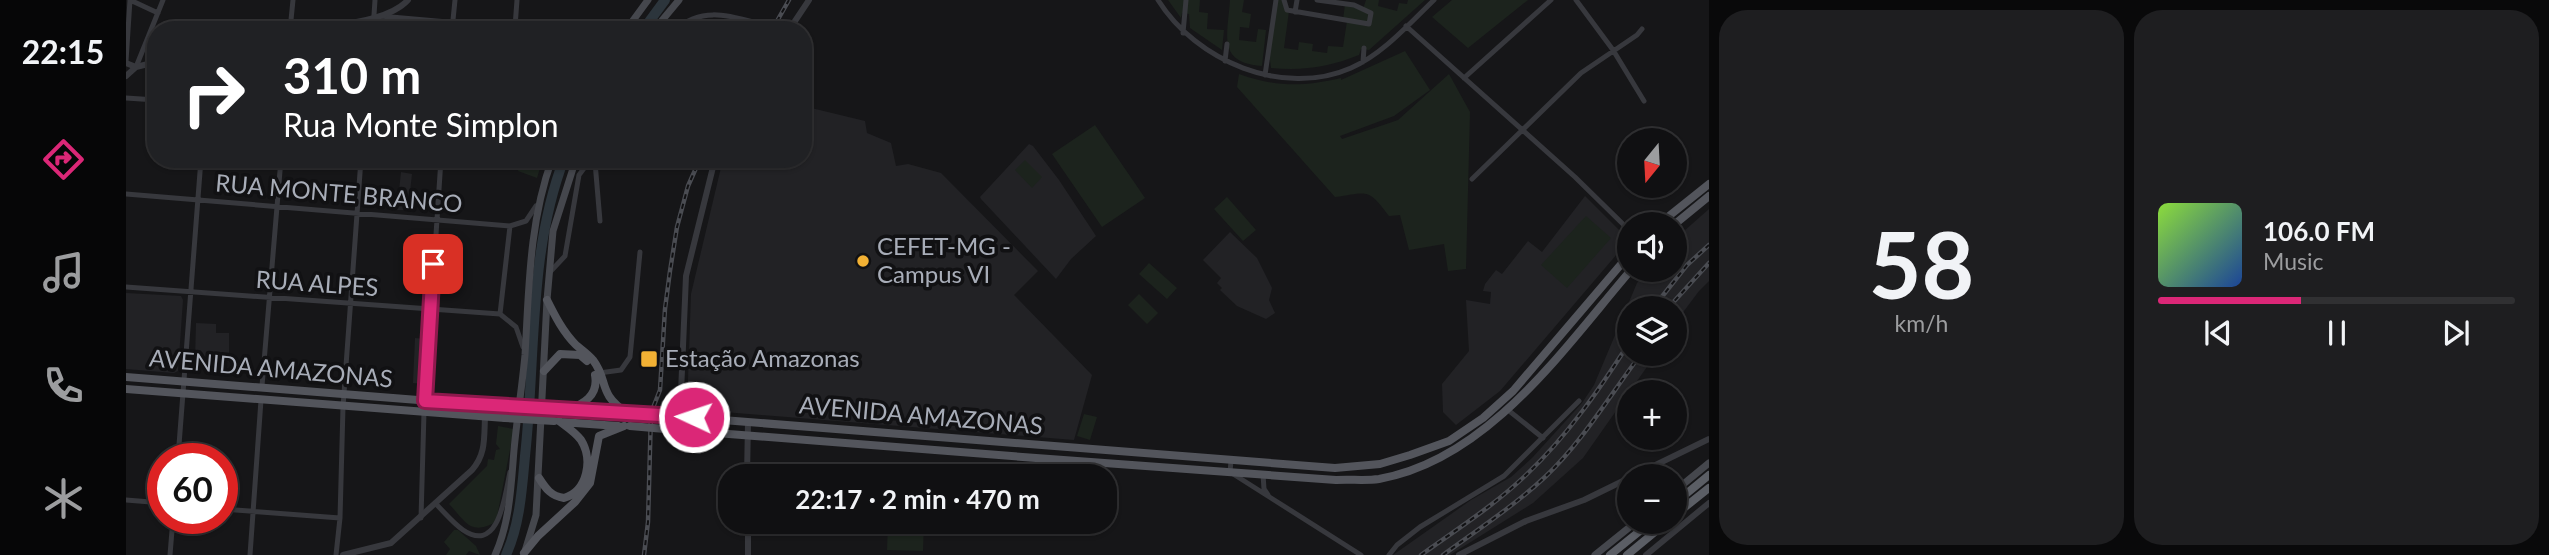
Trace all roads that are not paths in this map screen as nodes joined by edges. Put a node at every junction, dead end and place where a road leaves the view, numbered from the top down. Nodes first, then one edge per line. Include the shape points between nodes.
1 (130, 0) edge
2 (163, 0) edge
3 (293, 0) edge
4 (375, 0) edge
5 (408, 0) edge
6 (455, 0) edge
7 (517, 0) edge
8 (649, 0) edge
9 (679, 0) edge
10 (809, 0) edge
11 (1158, 0) edge
12 (1186, 0) edge
13 (1276, 0) edge
14 (1284, 0) edge
15 (1297, 0) edge
16 (1317, 0) edge
17 (1434, 0) edge
18 (1550, 0) edge
19 (1576, 0) edge
20 (643, 4) edge
21 (1296, 12) junction
22 (158, 13) junction
23 (377, 17) junction
24 (155, 21) edge
25 (291, 21) edge
26 (356, 21) edge
27 (376, 21) edge
28 (407, 21) edge
29 (453, 21) edge
30 (515, 21) edge
31 (632, 21) edge
32 (662, 21) edge
33 (692, 21) edge
34 (750, 21) edge
35 (795, 21) edge
36 (1406, 26) junction
37 (1642, 29) dead end
38 (1183, 33) junction
39 (147, 40) edge
40 (1227, 44) dead end
41 (1364, 48) dead end
42 (1613, 50) junction
43 (1225, 61) junction
44 (126, 62) edge
45 (1363, 62) junction
46 (147, 64) edge
47 (136, 67) junction
48 (1265, 75) junction
49 (126, 76) edge
50 (1464, 78) junction
51 (126, 98) edge
52 (147, 99) edge
53 (1644, 101) dead end
54 (1521, 130) junction
55 (200, 168) edge
56 (280, 168) edge
57 (360, 168) edge
58 (440, 168) edge
59 (549, 168) edge
60 (573, 168) edge
61 (584, 168) edge
62 (595, 168) edge
63 (713, 168) edge
64 (1472, 179) dead end
65 (1709, 184) edge
66 (126, 194) edge
67 (1709, 196) edge
68 (198, 200) junction
69 (538, 203) junction
70 (276, 207) junction
71 (357, 212) junction
72 (1674, 212) edge
73 (1687, 214) edge
74 (436, 218) junction
75 (1617, 219) edge
76 (600, 220) dead end
77 (510, 226) junction
78 (640, 252) dead end
79 (1617, 269) edge
80 (549, 273) junction
81 (1620, 282) edge
82 (126, 287) edge
83 (190, 292) junction
84 (270, 298) junction
85 (547, 300) junction
86 (350, 304) junction
87 (431, 310) junction
88 (500, 314) junction
89 (525, 353) junction
90 (544, 371) junction
91 (599, 373) junction
92 (126, 377) edge
93 (183, 381) junction
94 (262, 386) junction
95 (126, 390) edge
96 (344, 393) junction
97 (182, 395) junction
98 (261, 400) junction
99 (425, 401) junction
100 (1579, 401) dead end
101 (343, 407) junction
102 (1508, 410) junction
103 (566, 411) junction
104 (424, 412) junction
105 (629, 414) junction
106 (675, 416) junction
107 (485, 417) junction
108 (557, 421) junction
109 (748, 422) junction
110 (627, 426) junction
111 (666, 429) junction
112 (748, 435) junction
113 (1543, 439) junction
114 (1709, 439) edge
115 (179, 443) edge
116 (515, 448) junction
117 (1231, 461) junction
118 (1709, 463) edge
119 (747, 464) edge
120 (1658, 464) edge
121 (1230, 472) junction
122 (1264, 474) junction
123 (1709, 475) edge
124 (539, 478) junction
125 (1687, 481) edge
126 (1617, 484) edge
127 (1709, 488) edge
128 (1687, 493) edge
129 (1270, 498) junction
130 (126, 500) edge
131 (147, 502) edge
132 (435, 503) junction
133 (1709, 503) edge
134 (1687, 505) edge
135 (238, 511) edge
136 (253, 512) junction
137 (340, 518) junction
138 (421, 518) junction
139 (172, 534) edge
140 (748, 534) edge
141 (1621, 534) edge
142 (1636, 534) edge
143 (1652, 534) edge
144 (524, 554) edge
145 (170, 555) edge
146 (250, 555) edge
147 (336, 555) edge
148 (343, 555) edge
149 (495, 555) edge
150 (748, 555) edge
151 (1361, 555) edge
152 (1388, 555) edge
153 (1460, 555) edge
154 (1595, 555) edge
155 (1610, 555) edge
156 (1627, 555) edge
157 (1646, 555) edge

1 - 22 street
1 - 44 street
2 - 22 street
3 - 25 street
4 - 23 street
5 - 23 street
6 - 29 street
7 - 30 street
8 - 20 main road
9 - 32 main road
10 - 35 street
11 - 38 street
12 - 38 street
13 - 48 street
14 - 21 street via 1287,10
15 - 21 street
16 - 21 street via 1354,5 1371,13 1369,24
17 - 36 street
18 - 50 street
19 - 42 street
20 - 31 main road
22 - 24 street
23 - 26 street
23 - 27 street
23 - 28 street
33 - 34 street via 721,13
36 - 45 street
36 - 50 street
37 - 42 street
38 - 43 street
39 - 47 street
40 - 43 street
41 - 45 street
42 - 53 street
42 - 54 street
43 - 48 street
44 - 47 street
45 - 48 street via 1333,74 1304,78
46 - 47 street
47 - 49 street
50 - 54 street
51 - 52 street
54 - 64 street
54 - 75 street
55 - 68 street
56 - 70 street
57 - 71 street
58 - 74 street
59 - 69 main road
60 - 80 main road via 554,231
61 - 80 street via 579,175 565,256
62 - 76 street
63 - 106 street via 686,276
65 - 72 main road
66 - 68 street, RUA MONTE BRANCO
67 - 73 main road
68 - 70 street, RUA MONTE BRANCO
68 - 83 street
69 - 77 street via 526,221
69 - 89 main road
70 - 71 street, RUA MONTE BRANCO
70 - 84 street
71 - 74 street, RUA MONTE BRANCO
71 - 86 street
74 - 77 street, RUA MONTE BRANCO
74 - 87 street
77 - 88 street
78 - 91 street via 630,357 621,370
79 - 117 main road, AVENIDA AMAZONAS via 1513,391 1449,441 1358,467
80 - 85 main road
81 - 102 main road, AVENIDA AMAZONAS
82 - 83 street, RUA ALPES
83 - 84 street, RUA ALPES
83 - 93 street
84 - 86 street, RUA ALPES
84 - 94 street
85 - 90 main road
85 - 91 main road via 563,330 593,360
86 - 87 street, RUA ALPES
86 - 96 street
87 - 88 street, RUA ALPES
87 - 99 street
88 - 89 street via 516,327
89 - 116 main road
90 - 103 main road via 560,354 580,355 594,370 595,390 590,398
90 - 124 main road
91 - 105 main road via 604,391 615,406
92 - 93 main road, AVENIDA AMAZONAS
93 - 94 main road, AVENIDA AMAZONAS
93 - 97 street
94 - 96 main road, AVENIDA AMAZONAS
95 - 97 main road, AVENIDA AMAZONAS
96 - 99 main road, AVENIDA AMAZONAS
96 - 101 street
97 - 98 main road, AVENIDA AMAZONAS
97 - 115 street
98 - 101 main road, AVENIDA AMAZONAS
98 - 136 street
99 - 103 main road, AVENIDA AMAZONAS, bridge
100 - 113 street
101 - 104 main road, AVENIDA AMAZONAS
101 - 137 street
102 - 113 street
102 - 122 main road, AVENIDA AMAZONAS via 1454,449 1400,473 1336,480
103 - 105 main road, AVENIDA AMAZONAS
104 - 107 main road, AVENIDA AMAZONAS
104 - 138 street
105 - 106 main road, AVENIDA AMAZONAS, bridge
106 - 109 main road, AVENIDA AMAZONAS
106 - 111 main road via 678,423
107 - 108 main road, AVENIDA AMAZONAS, bridge
107 - 132 street via 481,460
108 - 110 main road, AVENIDA AMAZONAS
108 - 124 main road via 583,443 585,478 578,490 564,498 549,492
109 - 112 street
109 - 117 main road, AVENIDA AMAZONAS
110 - 111 main road, AVENIDA AMAZONAS, bridge
110 - 144 main road via 599,436 590,483
111 - 112 main road, AVENIDA AMAZONAS
112 - 119 street
112 - 121 main road, AVENIDA AMAZONAS
113 - 152 street via 1504,476 1420,527
114 - 120 street
116 - 132 street via 498,524 491,531 466,533
116 - 149 main road via 510,498
117 - 121 street
118 - 125 main road
121 - 122 main road, AVENIDA AMAZONAS
121 - 129 street
122 - 129 street via 1264,489
123 - 128 highway
124 - 144 main road via 536,515
126 - 153 street via 1526,521
127 - 134 highway
129 - 151 street
130 - 131 street
132 - 138 street
133 - 157 street
135 - 136 street
136 - 137 street
136 - 146 street
137 - 147 street
138 - 148 street via 391,543
139 - 145 street
140 - 150 street
141 - 154 main road
142 - 155 highway
143 - 156 highway

